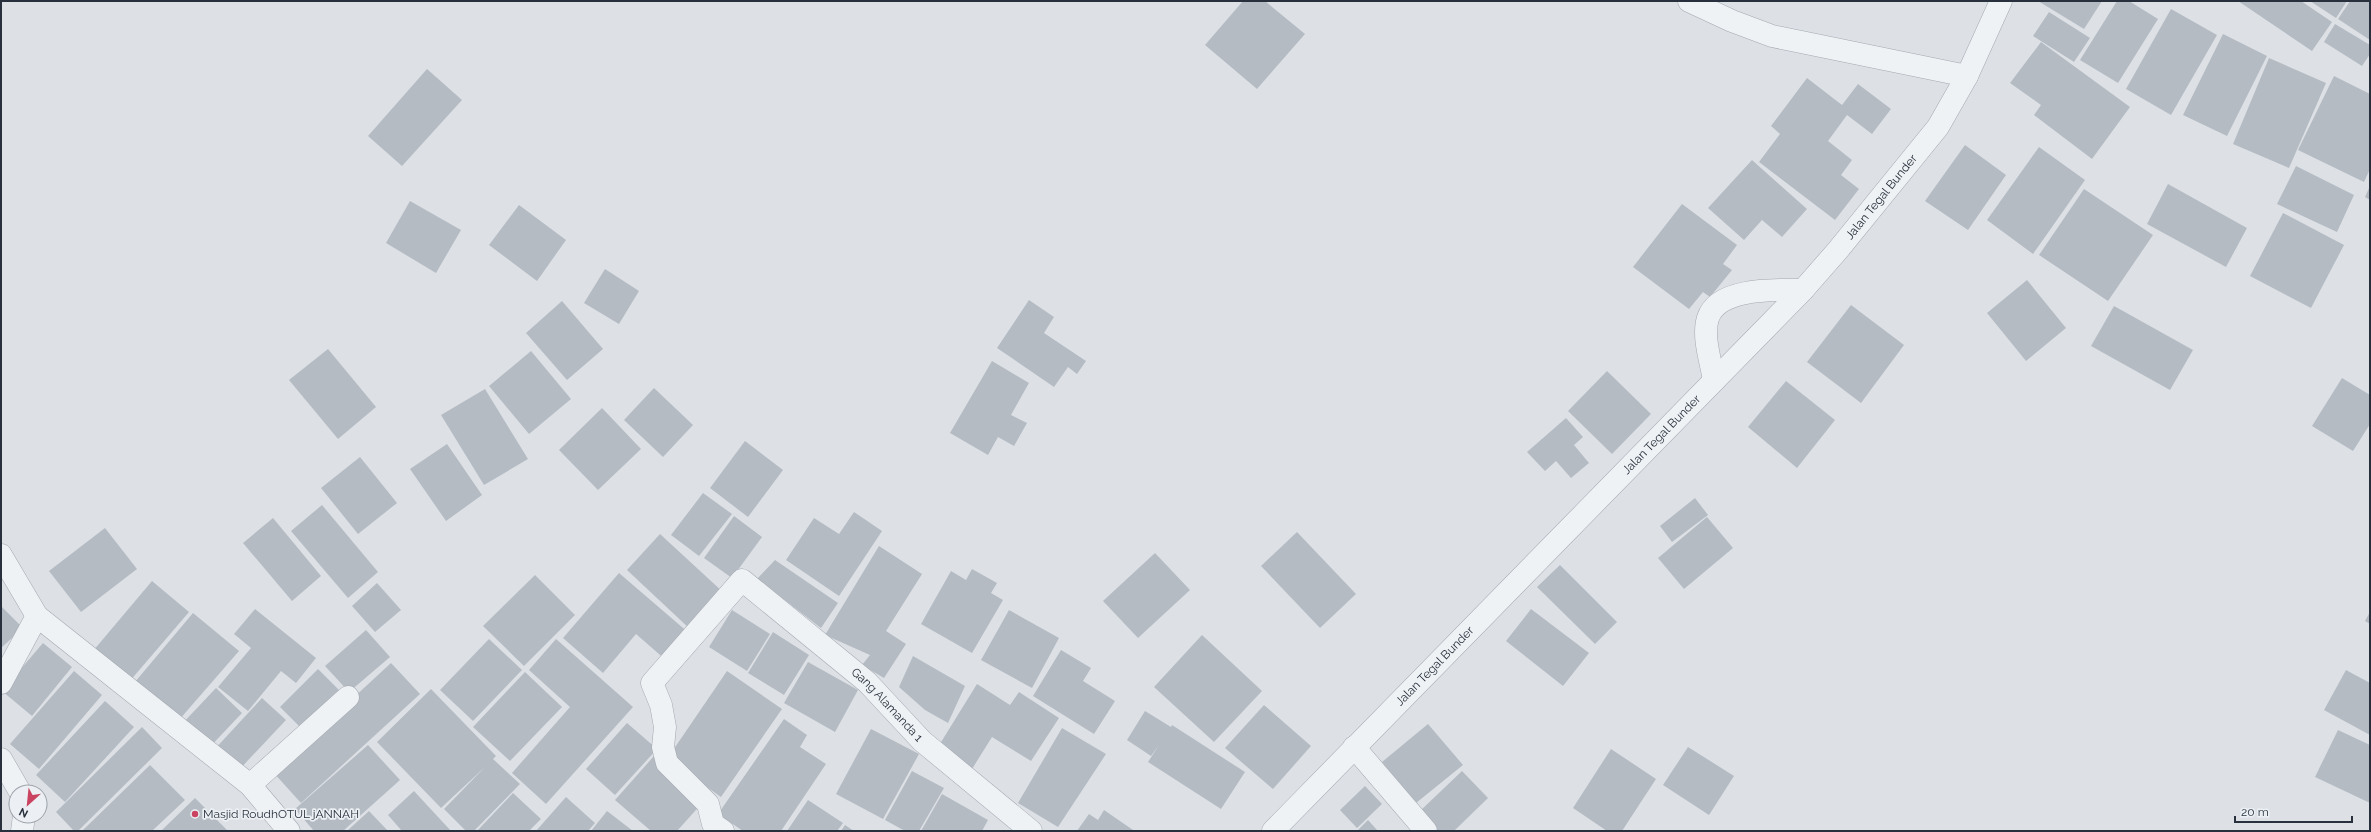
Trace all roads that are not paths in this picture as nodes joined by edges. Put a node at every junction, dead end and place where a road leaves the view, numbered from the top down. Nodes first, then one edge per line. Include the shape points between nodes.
1 (1689, 1) edge
2 (2001, 1) edge
3 (1967, 76) junction
4 (1803, 290) junction
5 (1714, 380) junction
6 (1, 555) edge
7 (37, 616) junction
8 (1, 683) edge
9 (348, 697) dead end
10 (1354, 747) junction
11 (1, 759) edge
12 (15, 784) edge
13 (250, 785) junction
14 (289, 831) edge
15 (723, 831) edge
16 (1031, 831) edge
17 (1273, 831) edge
18 (1426, 831) edge

1 - 3 street via 1772,36
2 - 3 street, Jalan Tegal Bunder
3 - 4 street, Jalan Tegal Bunder via 1938,127
4 - 5 street, Jalan Tegal Bunder
4 - 5 street via 1763,290 1718,302 1708,318 1706,336
5 - 10 street, Jalan Tegal Bunder
6 - 7 street
7 - 8 street
7 - 13 street
9 - 13 street
10 - 17 street, Jalan Tegal Bunder
10 - 18 street
11 - 12 street
13 - 14 street
15 - 16 street, Gang Alamanda 1 via 713,824 708,804 667,764 663,747 661,705 652,683 742,580 867,682 922,741

